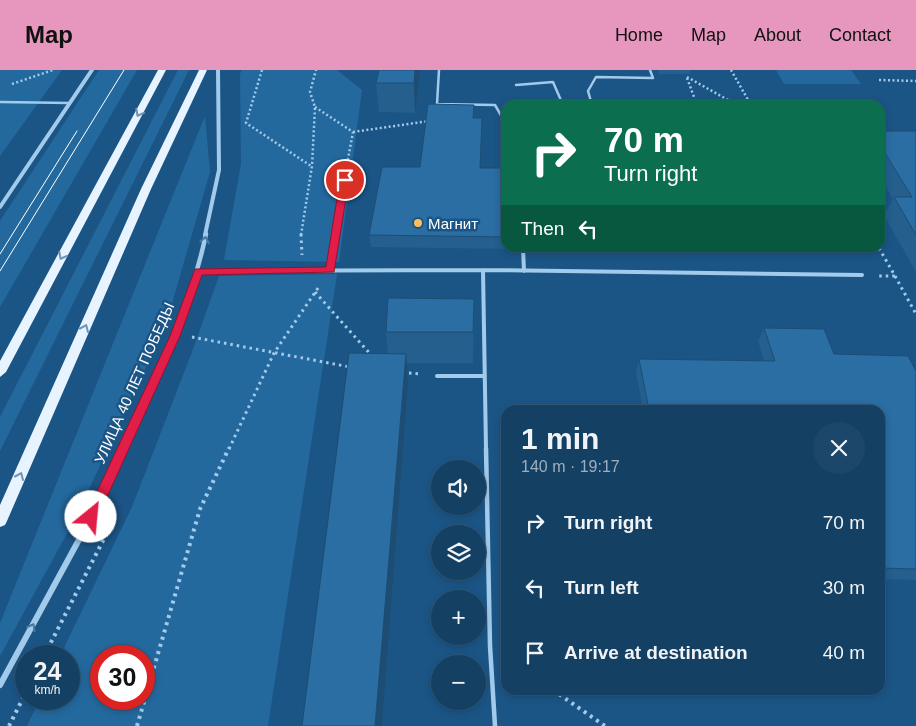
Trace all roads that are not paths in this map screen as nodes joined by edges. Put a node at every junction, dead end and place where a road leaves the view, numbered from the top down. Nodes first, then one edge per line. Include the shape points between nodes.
1 (92, 70) edge
2 (162, 70) edge
3 (203, 70) edge
4 (218, 70) edge
5 (438, 70) edge
6 (650, 70) edge
7 (516, 85) dead end
8 (561, 100) edge
9 (591, 100) edge
10 (0, 102) edge
11 (70, 103) junction
12 (501, 115) edge
13 (345, 180) road end
14 (0, 207) edge
15 (523, 252) edge
16 (330, 270) junction
17 (483, 270) junction
18 (198, 271) junction
19 (524, 271) junction
20 (862, 275) road end
21 (0, 372) edge
22 (437, 376) dead end
23 (485, 376) junction
24 (0, 521) edge
25 (0, 685) edge
26 (495, 726) edge

1 - 11 street
2 -> 21 main road
24 -> 3 main road via 142,198
18 -> 4 street, УЛИЦА 40 ЛЕТ ПОБЕДЫ via 219,170
5 - 12 lane via 437,104 495,105
6 - 9 lane via 653,78 596,77 588,91
7 - 8 lane via 553,82
10 - 11 lane
11 - 14 street
13 - 16 lane
15 - 19 lane
16 - 17 lane
16 - 18 lane
17 - 19 lane
17 - 23 lane
25 -> 18 street, УЛИЦА 40 ЛЕТ ПОБЕДЫ via 100,501 175,336
19 - 20 lane
22 - 23 lane
23 - 26 lane via 490,646

